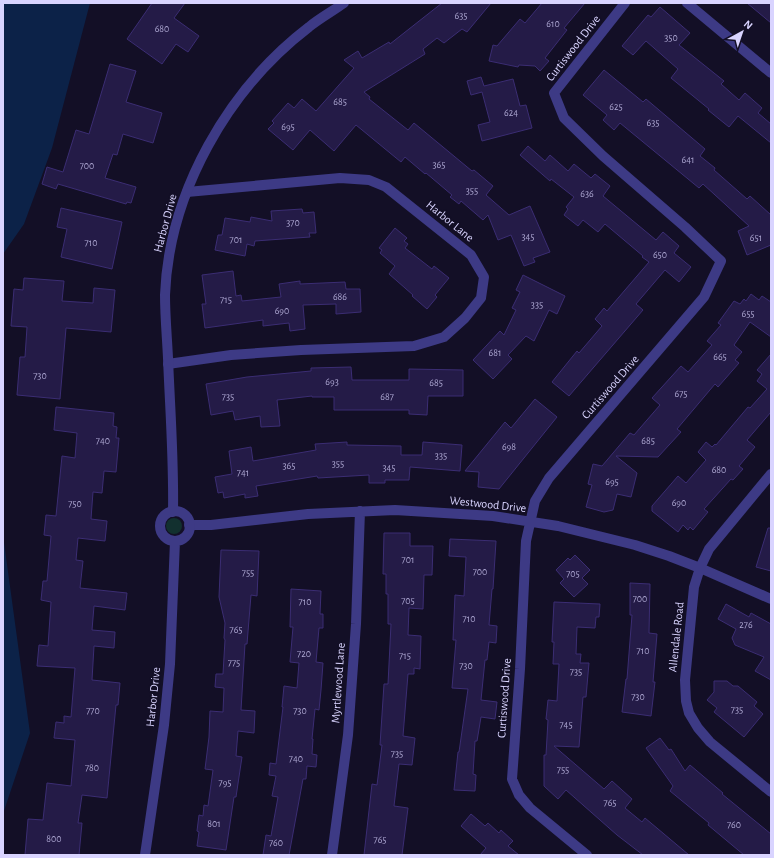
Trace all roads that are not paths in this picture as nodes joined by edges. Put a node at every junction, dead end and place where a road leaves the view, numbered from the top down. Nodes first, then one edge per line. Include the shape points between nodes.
1 (344, 3) edge
2 (625, 3) edge
3 (687, 3) edge
4 (771, 73) edge
5 (187, 192) junction
6 (168, 364) junction
7 (771, 474) edge
8 (360, 511) junction
9 (173, 512) junction
10 (529, 522) junction
11 (189, 525) junction
12 (175, 541) junction
13 (700, 568) junction
14 (771, 599) edge
15 (771, 792) edge
16 (145, 855) edge
17 (332, 855) edge
18 (586, 855) edge

1 - 5 street, Harbor Drive via 310,26 283,49 239,98 206,149
2 - 10 street, Curtiswood Drive via 554,93 564,118 721,261 704,297 549,478 535,501
3 - 4 street
5 - 6 street, Harbor Drive via 177,218 165,295
5 - 6 street, Harbor Lane via 340,178 369,180 386,187 471,255 484,277 481,298 465,318 444,337 414,346 231,355
6 - 9 street, Harbor Drive
7 - 13 street, Allendale Road via 709,549
8 - 10 street, Westwood Drive via 418,511 493,516
8 - 11 street, Westwood Drive
8 - 17 street, Myrtlewood Lane via 356,624 348,735
9 - 11 street via 187,517
9 - 12 street via 162,518 160,528 165,538
10 - 13 street, Westwood Drive via 609,537
10 - 18 street, Curtiswood Drive via 512,779 519,795 530,808
11 - 12 street via 188,534 183,539
12 - 16 street, Harbor Drive via 169,672
13 - 14 street, Westwood Drive
13 - 15 street, Allendale Road via 694,587 685,680 689,713 710,742

